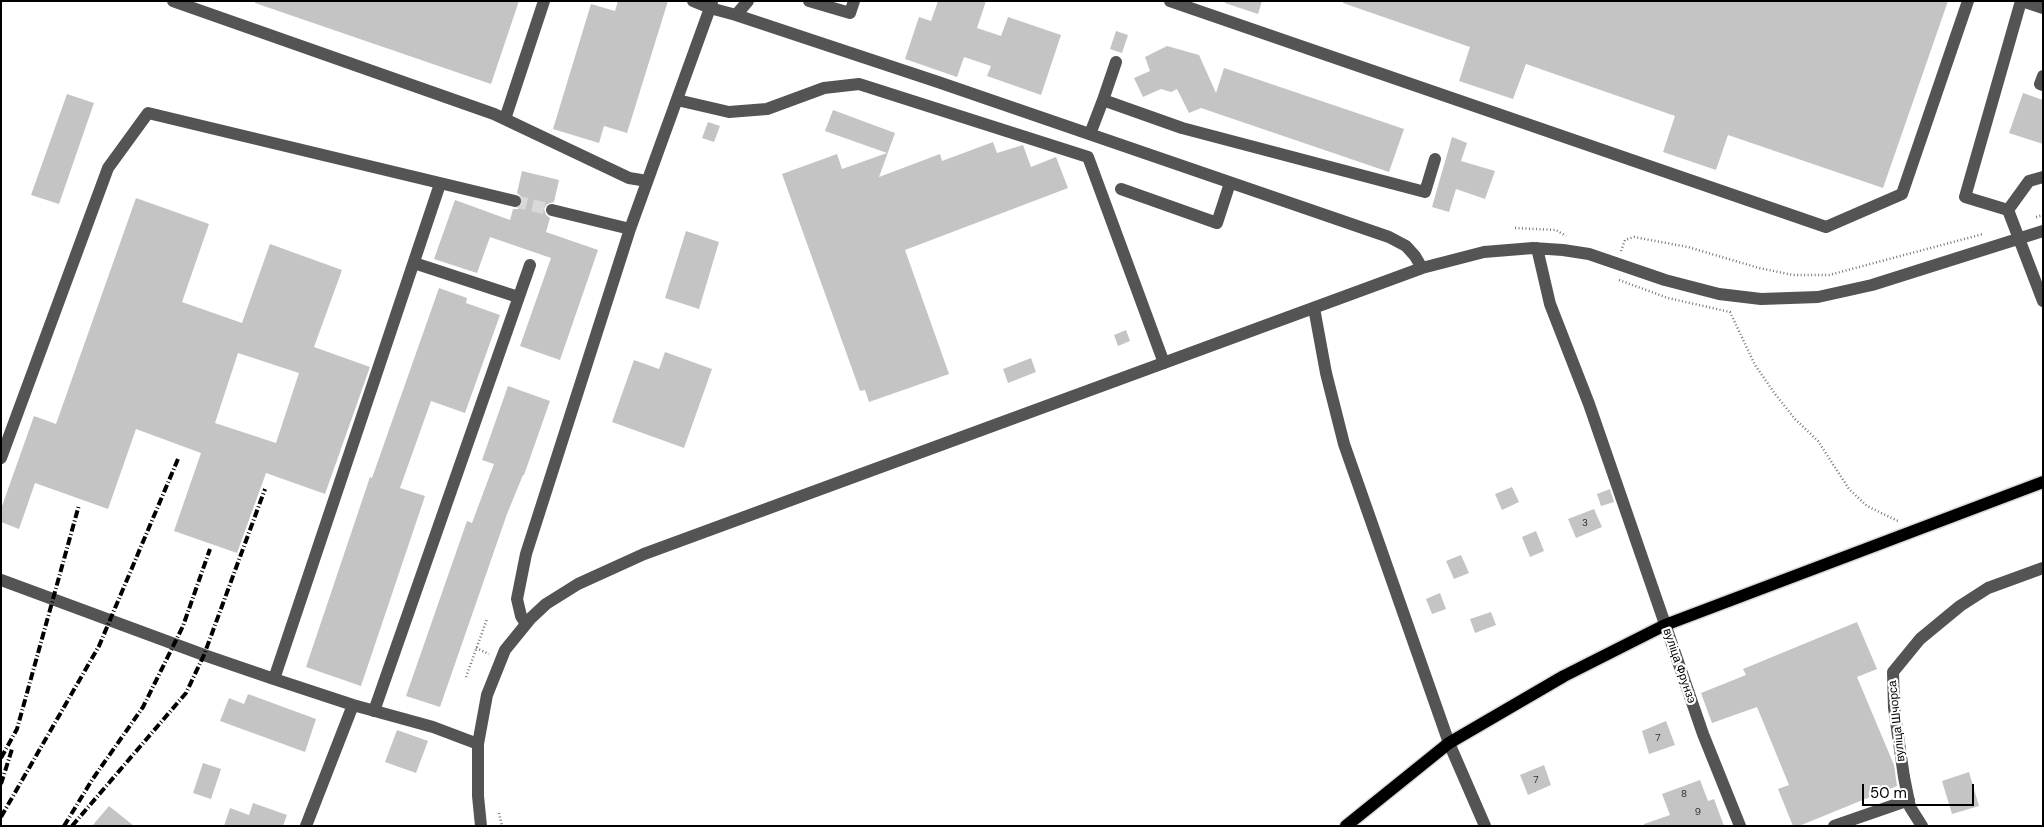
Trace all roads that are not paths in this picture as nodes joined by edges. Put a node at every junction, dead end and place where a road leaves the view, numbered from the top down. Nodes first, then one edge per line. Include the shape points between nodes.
1 (173, 1) edge
2 (544, 1) edge
3 (693, 1) edge
4 (748, 1) edge
5 (809, 1) edge
6 (854, 1) edge
7 (1170, 1) edge
8 (1968, 1) edge
9 (2021, 1) edge
10 (711, 5) edge
11 (2043, 8) edge
12 (736, 15) junction
13 (1116, 62) dead end
14 (2043, 76) edge
15 (2043, 85) edge
16 (676, 100) junction
17 (1103, 100) junction
18 (505, 119) junction
19 (1090, 134) junction
20 (1435, 159) dead end
21 (2043, 177) edge
22 (647, 181) junction
23 (1230, 183) junction
24 (440, 184) junction
25 (1121, 189) dead end
26 (515, 201) tunnel mouth
27 (552, 210) tunnel mouth
28 (2008, 210) junction
29 (630, 229) junction
30 (2043, 231) edge
31 (2018, 239) junction
32 (1537, 248) junction
33 (414, 263) junction
34 (530, 265) dead end
35 (1422, 268) junction
36 (518, 297) junction
37 (2043, 301) edge
38 (1314, 308) junction
39 (1164, 362) junction
40 (1, 458) edge
41 (2043, 482) edge
42 (2043, 568) edge
43 (1, 580) edge
44 (526, 624) junction
45 (1665, 625) junction
46 (274, 679) junction
47 (353, 705) junction
48 (374, 711) junction
49 (1450, 743) junction
50 (478, 744) junction
51 (1908, 800) junction
52 (306, 826) edge
53 (481, 826) edge
54 (1346, 826) edge
55 (1485, 826) edge
56 (1740, 826) edge
57 (1834, 826) edge
58 (1922, 826) edge

1 - 18 street
2 - 18 street
3 - 10 street
4 - 12 street
5 - 6 street via 850,13
7 - 8 street via 1826,227 1902,194
9 - 11 street
9 - 28 street via 1965,197
10 - 12 street
10 - 16 street
12 - 19 street
13 - 17 street
14 - 15 street via 2040,84
16 - 22 street
16 - 39 street via 729,112 768,109 824,88 859,84 1088,157
17 - 19 street
17 - 20 street via 1182,128 1424,192
18 - 22 street via 630,178
19 - 23 street
21 - 28 street via 2029,180
22 - 29 street
23 - 25 street via 1218,223
23 - 35 street via 1389,237 1406,246
24 - 26 street
24 - 33 street
24 - 40 street via 148,113 108,168
27 - 29 street
28 - 31 street
29 - 44 street via 526,554 517,599
30 - 31 street
31 - 32 street via 1872,285 1818,297 1761,299 1720,294 1665,280 1588,254
31 - 37 street
32 - 35 street via 1484,252
32 - 45 street, вуліца Фрунзэ via 1550,304 1589,404
33 - 36 street
33 - 46 street
34 - 36 street
35 - 38 street
36 - 48 street
38 - 39 street
38 - 49 street via 1344,444
39 - 44 street via 644,554 567,590 546,604
41 - 45 main road
42 - 51 street, вуліца Шчорса via 1988,588 1960,606 1920,640 1892,672
43 - 46 street
44 - 50 street via 505,650 487,695
45 - 49 main road via 1564,676
45 - 56 street, вуліца Фрунзэ via 1703,734
46 - 47 street
47 - 48 street
47 - 52 street
48 - 50 street
49 - 54 main road
49 - 55 street
50 - 53 street
51 - 57 street
51 - 58 street, вуліца Шчорса

